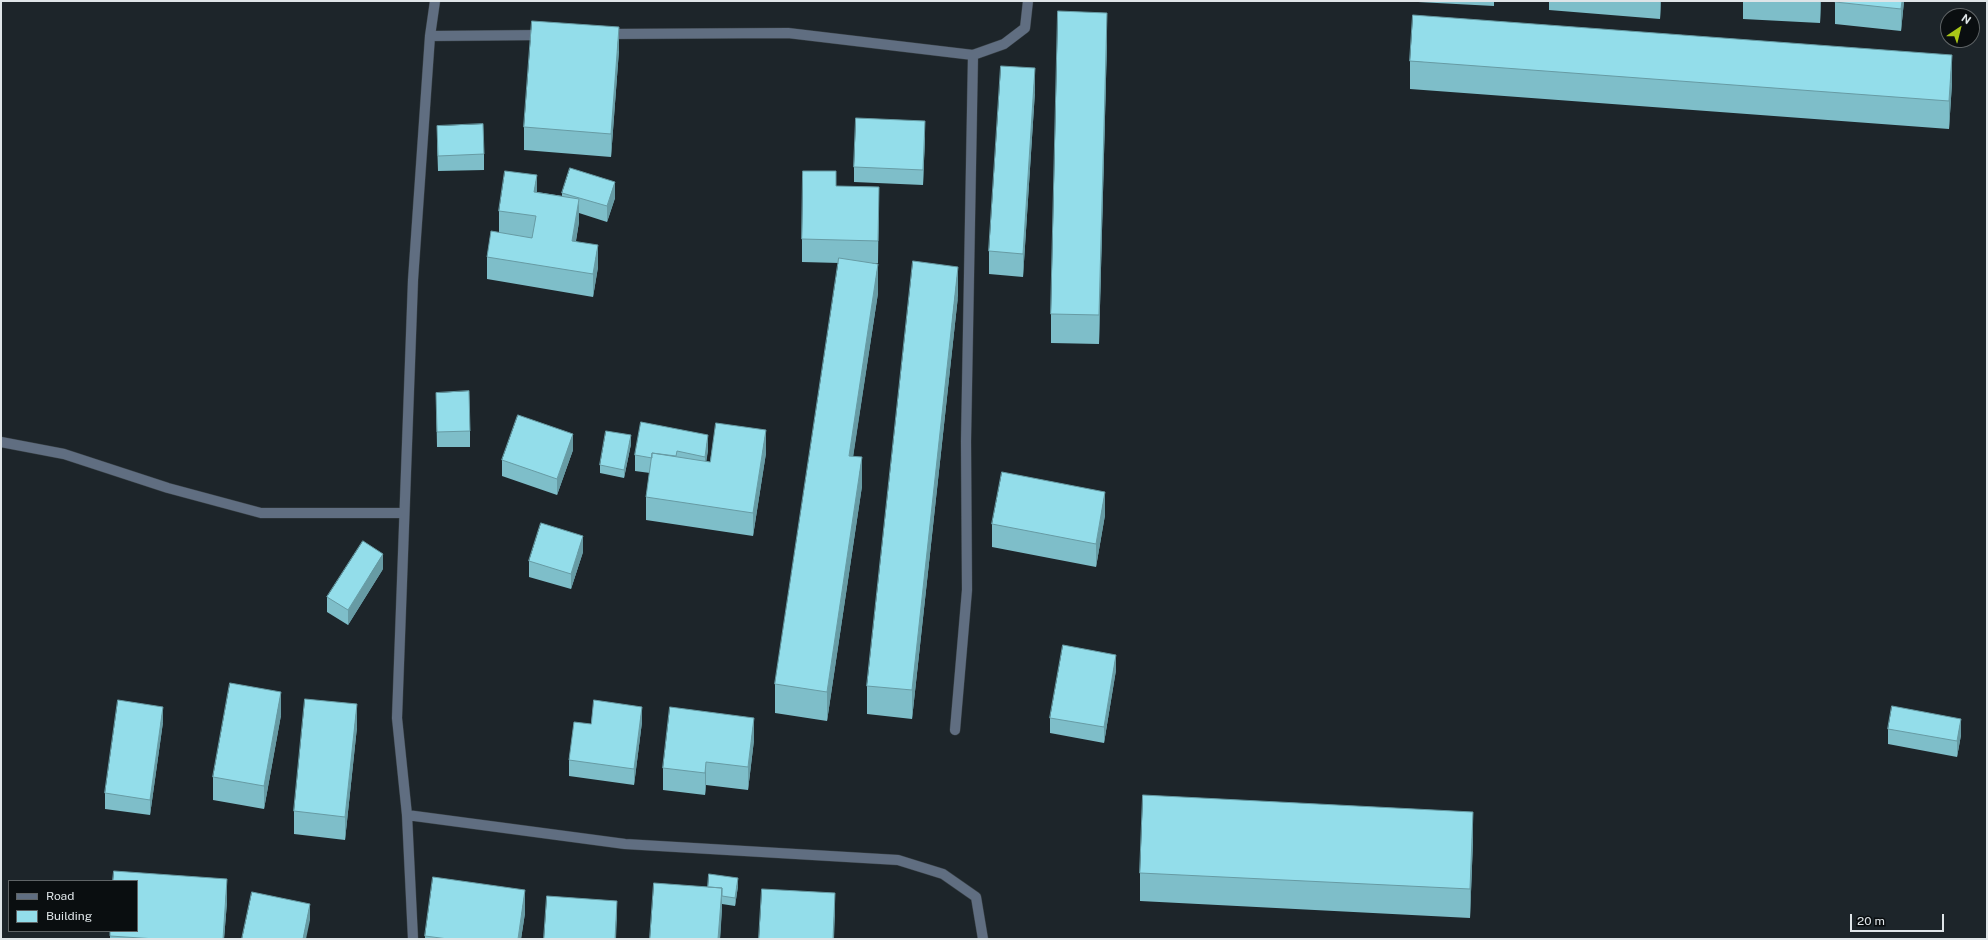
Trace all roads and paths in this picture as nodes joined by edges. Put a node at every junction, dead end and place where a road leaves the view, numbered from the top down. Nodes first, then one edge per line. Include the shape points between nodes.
1 (435, 1) edge
2 (1028, 1) edge
3 (597, 34) edge
4 (558, 35) edge
5 (430, 36) junction
6 (973, 55) junction
7 (1, 442) edge
8 (404, 513) junction
9 (955, 730) dead end
10 (407, 815) junction
11 (413, 939) edge
12 (983, 939) edge

1 - 5 street
2 - 6 street via 1024,28 1004,44
3 - 6 street via 788,33
4 - 5 street
5 - 8 street via 413,280
6 - 9 street via 966,441 967,590
7 - 8 street via 64,454 168,488 261,513
8 - 10 street via 396,718
10 - 11 street
10 - 12 street via 625,844 898,860 943,874 976,897

